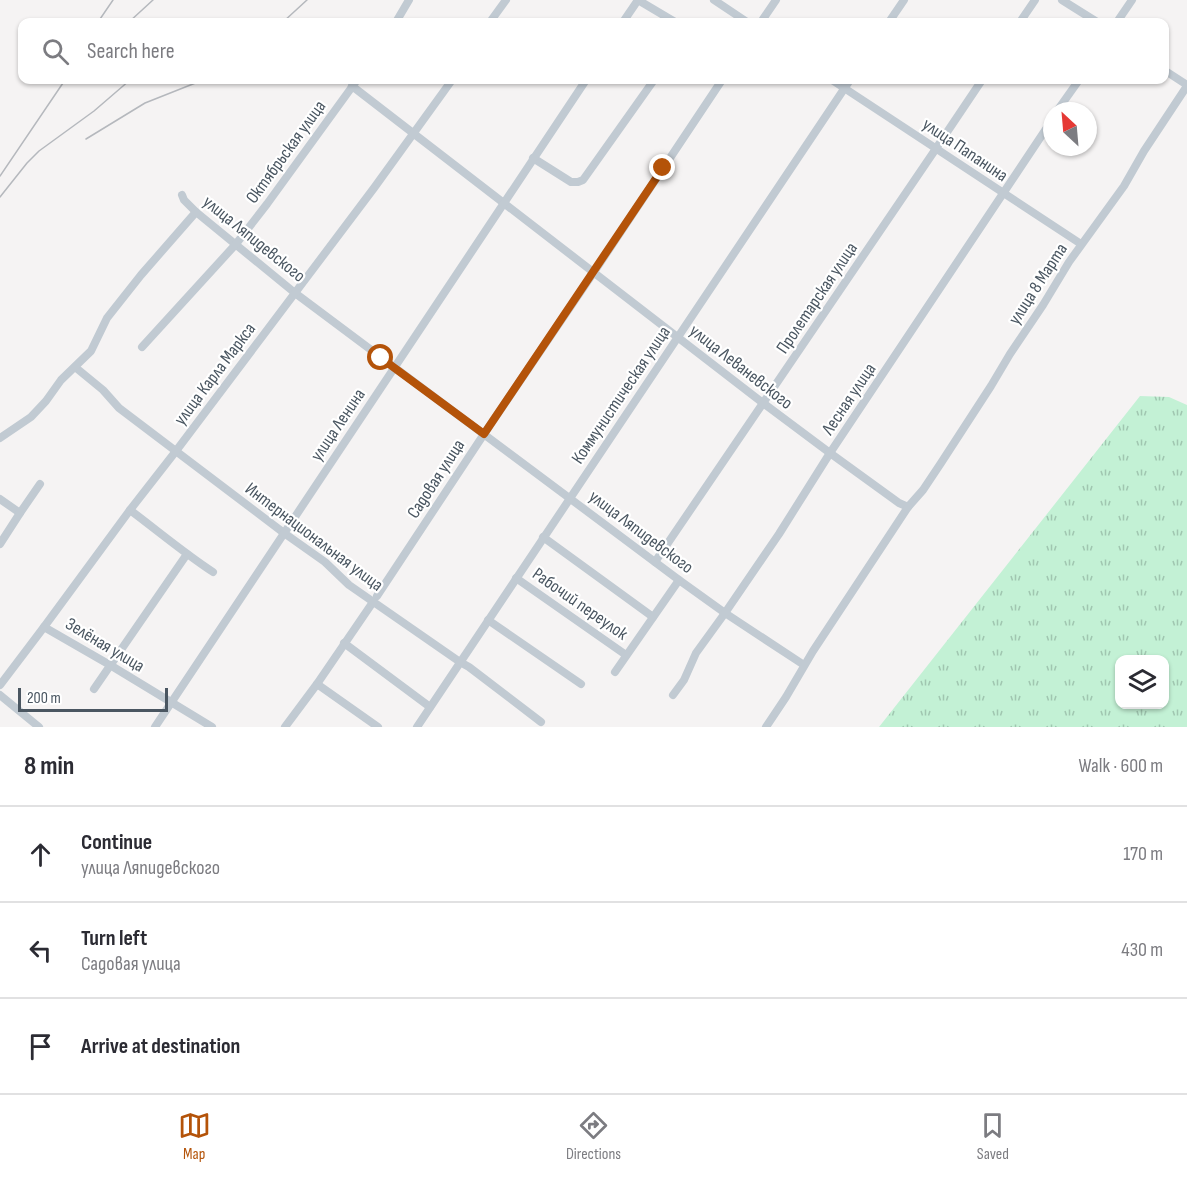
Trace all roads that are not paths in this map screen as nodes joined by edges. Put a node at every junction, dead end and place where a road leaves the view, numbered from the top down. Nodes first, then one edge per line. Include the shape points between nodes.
1 (409, 0) edge
2 (506, 0) edge
3 (638, 0) edge
4 (714, 0) edge
5 (776, 0) edge
6 (904, 0) edge
7 (1035, 0) edge
8 (1062, 0) edge
9 (1132, 0) edge
10 (398, 18) edge
11 (493, 18) edge
12 (626, 18) edge
13 (668, 18) edge
14 (741, 18) edge
15 (764, 18) edge
16 (892, 18) edge
17 (1023, 18) edge
18 (1091, 18) edge
19 (1120, 18) edge
20 (1169, 73) edge
21 (354, 84) edge
22 (356, 84) edge
23 (449, 84) edge
24 (583, 84) edge
25 (651, 84) edge
26 (719, 84) edge
27 (838, 84) edge
28 (848, 84) edge
29 (979, 84) edge
30 (1076, 84) edge
31 (1187, 86) edge
32 (845, 88) junction
33 (1063, 102) edge
34 (413, 134) junction
35 (1043, 134) edge
36 (936, 148) junction
37 (533, 158) junction
38 (1004, 193) junction
39 (182, 195) dead end
40 (504, 203) junction
41 (196, 212) junction
42 (236, 244) junction
43 (1081, 244) junction
44 (594, 272) junction
45 (295, 292) junction
46 (677, 336) junction
47 (142, 347) dead end
48 (75, 367) junction
49 (394, 367) junction
50 (764, 403) junction
51 (484, 434) junction
52 (0, 438) edge
53 (176, 452) junction
54 (831, 453) junction
55 (40, 484) dead end
56 (570, 498) junction
57 (0, 499) edge
58 (908, 507) junction
59 (130, 510) junction
60 (20, 513) junction
61 (284, 533) junction
62 (543, 537) junction
63 (0, 544) edge
64 (187, 554) junction
65 (655, 562) junction
66 (213, 572) dead end
67 (516, 578) junction
68 (679, 580) junction
69 (375, 599) junction
70 (725, 613) junction
71 (653, 617) junction
72 (488, 620) junction
73 (44, 627) junction
74 (344, 643) junction
75 (626, 655) junction
76 (460, 662) junction
77 (110, 665) junction
78 (804, 665) junction
79 (615, 672) dead end
80 (317, 684) junction
81 (581, 684) dead end
82 (0, 685) edge
83 (94, 689) dead end
84 (0, 695) edge
85 (673, 695) dead end
86 (171, 703) junction
87 (430, 707) junction
88 (541, 722) dead end
89 (287, 726) edge
90 (39, 727) edge
91 (155, 727) edge
92 (212, 727) edge
93 (378, 727) edge
94 (417, 727) edge
95 (766, 727) edge

1 - 10 street
2 - 11 street
3 - 12 street
3 - 13 street
4 - 14 street
5 - 15 street
6 - 16 street
7 - 17 street
8 - 18 street
9 - 19 street
20 - 31 street
21 - 42 street, Октябрьская улица
22 - 34 street, улица Леваневского
23 - 34 street, улица Карла Маркса
24 - 37 street, улица Ленина
25 - 37 street via 583,180 571,182
26 - 44 street, Садовая улица
27 - 32 street, улица Папанина
28 - 32 street, Коммунистическая улица
29 - 36 street, Пролетарская улица
30 - 33 street
31 - 43 street, улица 8 Марта via 1124,186
32 - 36 street, улица Папанина
32 - 46 street, Коммунистическая улица
34 - 40 street, улица Леваневского
34 - 45 street, улица Карла Маркса
35 - 38 street, Лесная улица
36 - 38 street, улица Папанина
36 - 50 street, Пролетарская улица
37 - 40 street, улица Ленина
38 - 43 street, улица Папанина
38 - 54 street, Лесная улица
39 - 41 street, улица Ляпидевского
40 - 44 street, улица Леваневского
40 - 49 street, улица Ленина
41 - 42 street, улица Ляпидевского
41 - 48 street via 127,292 104,323 91,351
42 - 45 street, улица Ляпидевского
42 - 47 street, Октябрьская улица
43 - 58 street, улица 8 Марта via 941,463
44 - 46 street, улица Леваневского
44 - 51 street, Садовая улица
45 - 49 street, улица Ляпидевского
45 - 53 street, улица Карла Маркса
46 - 50 street, улица Леваневского
46 - 56 street, Коммунистическая улица
48 - 52 street via 31,417
48 - 53 street, Интернациональная улица via 119,408
49 - 51 street, улица Ляпидевского
49 - 61 street, улица Ленина
50 - 54 street, улица Леваневского
50 - 65 street, Пролетарская улица
51 - 56 street, улица Ляпидевского
51 - 69 street, Садовая улица
53 - 59 street, улица Карла Маркса
53 - 61 street, Интернациональная улица
54 - 58 street, улица Леваневского
54 - 70 street, Лесная улица
55 - 60 street
56 - 62 street, Коммунистическая улица
56 - 65 street, улица Ляпидевского
57 - 60 street
58 - 78 street
59 - 64 street
59 - 73 street, улица Карла Маркса
60 - 63 street
61 - 69 street, Интернациональная улица via 350,585
61 - 86 street, улица Ленина
62 - 67 street, Коммунистическая улица
62 - 71 street
64 - 66 street
64 - 77 street
65 - 68 street, улица Ляпидевского
67 - 72 street, Коммунистическая улица
67 - 75 street, Рабочий переулок
68 - 70 street, улица Ляпидевского
68 - 71 street
69 - 74 street, Садовая улица
69 - 76 street, Интернациональная улица
70 - 78 street, улица Ляпидевского
70 - 85 street, Лесная улица via 696,653
71 - 75 street
72 - 76 street, Коммунистическая улица
72 - 81 street
73 - 77 street, Зелёная улица
73 - 82 street, улица Карла Маркса
74 - 80 street, Садовая улица
74 - 87 street
75 - 79 street
76 - 87 street, Коммунистическая улица
76 - 88 street, Интернациональная улица
77 - 83 street
77 - 86 street, Зелёная улица
78 - 95 street
80 - 89 street, Садовая улица
80 - 93 street
84 - 90 street
86 - 91 street, улица Ленина
86 - 92 street, Зелёная улица
87 - 94 street, Коммунистическая улица

